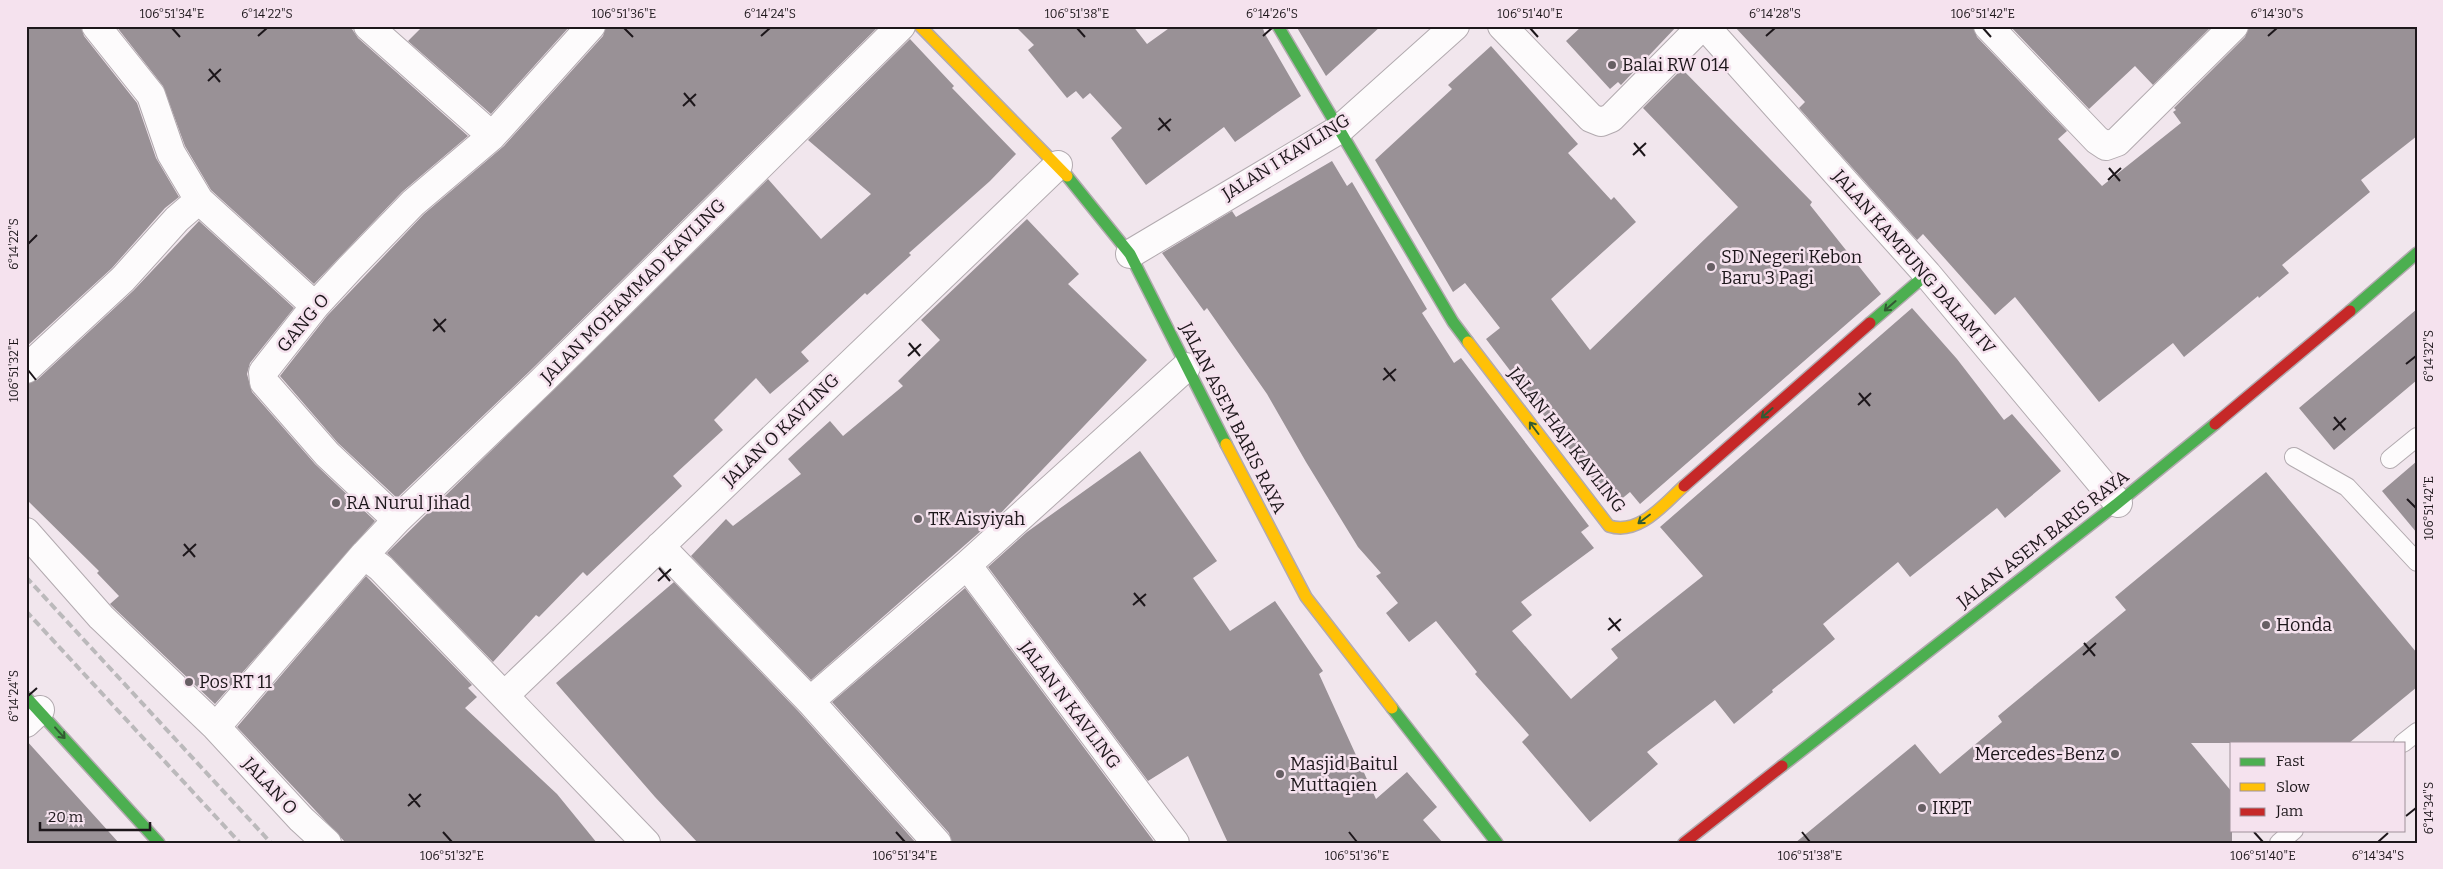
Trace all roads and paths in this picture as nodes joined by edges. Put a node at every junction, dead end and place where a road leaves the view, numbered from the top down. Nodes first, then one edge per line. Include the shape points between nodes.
1 (96, 26) edge
2 (368, 26) edge
3 (591, 26) edge
4 (901, 26) edge
5 (920, 26) edge
6 (1278, 26) edge
7 (1455, 26) edge
8 (1502, 26) edge
9 (1703, 26) edge
10 (1988, 26) edge
11 (2234, 26) edge
12 (1340, 129) junction
13 (492, 136) junction
14 (1058, 165) junction
15 (198, 200) junction
16 (1130, 254) junction
17 (2417, 254) edge
18 (1926, 274) junction
19 (315, 306) junction
20 (1186, 368) junction
21 (26, 369) edge
22 (2417, 437) edge
23 (2294, 457) dead end
24 (2390, 459) dead end
25 (2118, 503) junction
26 (397, 520) junction
27 (26, 532) edge
28 (660, 546) junction
29 (364, 555) junction
30 (2417, 562) edge
31 (967, 565) junction
32 (505, 695) junction
33 (810, 701) junction
34 (31, 710) edge
35 (216, 727) junction
36 (2417, 732) edge
37 (2404, 742) edge
38 (2292, 832) edge
39 (159, 843) edge
40 (327, 843) edge
41 (646, 843) edge
42 (937, 843) edge
43 (1174, 843) edge
44 (1497, 843) edge
45 (1684, 843) edge
46 (2279, 843) edge

1 - 15 street via 151,95 171,153
2 - 13 street
3 - 13 street, GANG O
4 - 26 street, JALAN MOHAMMAD KAVLING
5 - 14 street, JALAN ASEM BARIS RAYA
6 - 12 street, JALAN HAJI KAVLING
7 - 12 street, JALAN I KAVLING
8 - 9 street, JALAN KAMPUNG DALAM IV via 1590,118 1601,122 1611,118
9 - 18 street, JALAN KAMPUNG DALAM IV
10 - 11 street via 2106,146 2117,142
12 - 16 street, JALAN I KAVLING
18 -> 12 street, JALAN HAJI KAVLING via 1645,520 1620,531 1609,526 1453,322
13 - 19 street, GANG O via 413,203
14 - 16 street, JALAN ASEM BARIS RAYA
14 - 28 street, JALAN O KAVLING
15 - 19 street
15 - 21 street via 123,279
16 - 20 street, JALAN ASEM BARIS RAYA
17 - 25 street, JALAN ASEM BARIS RAYA
18 - 25 street, JALAN KAMPUNG DALAM IV
19 - 26 street, GANG O via 262,377 327,454
20 - 31 street
20 - 44 street, JALAN ASEM BARIS RAYA via 1306,597
22 - 24 lane
23 - 30 lane via 2347,487
25 - 45 street, JALAN ASEM BARIS RAYA
26 - 29 street, JALAN MOHAMMAD KAVLING
27 - 35 street via 101,617
28 - 32 street, JALAN O KAVLING
28 - 33 street
29 - 32 street via 381,568
29 - 35 street, JALAN MOHAMMAD KAVLING
31 - 33 street
31 - 43 street, JALAN N KAVLING
32 - 41 street
33 - 42 street
34 -> 39 street
35 - 40 street, JALAN O
36 - 37 lane
38 - 46 lane

